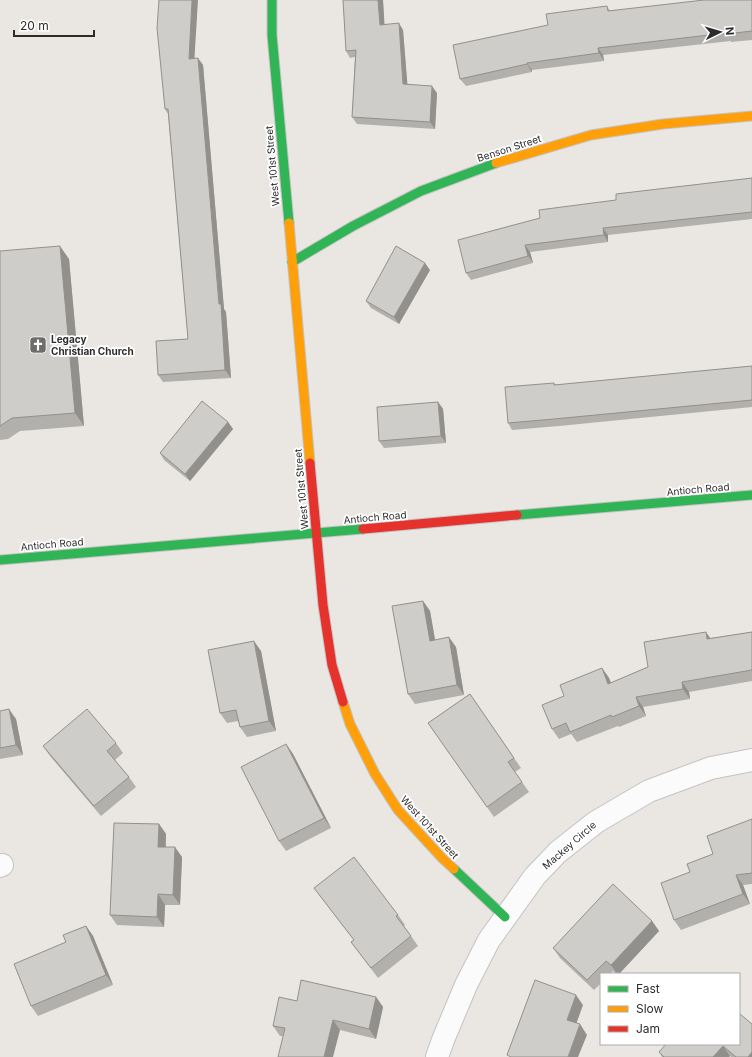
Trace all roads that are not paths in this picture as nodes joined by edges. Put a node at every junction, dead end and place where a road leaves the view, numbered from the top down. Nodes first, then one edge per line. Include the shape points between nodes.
1 (272, 0) edge
2 (752, 116) edge
3 (292, 262) junction
4 (752, 495) edge
5 (316, 533) junction
6 (0, 560) edge
7 (752, 760) edge
8 (505, 917) junction
9 (437, 1057) edge

1 - 3 street, West 101st Street via 272,35
2 - 3 street, Benson Street via 663,124 591,135 507,159 422,191 353,226
3 - 5 street, West 101st Street
4 - 5 street, Antioch Road
5 - 6 street, Antioch Road
5 - 8 street, West 101st Street via 332,665 350,724 375,774 398,810 442,858
7 - 8 street, Mackey Circle via 711,768 649,792 596,822 558,852 535,876
8 - 9 street, Mackey Circle via 489,940 466,985

